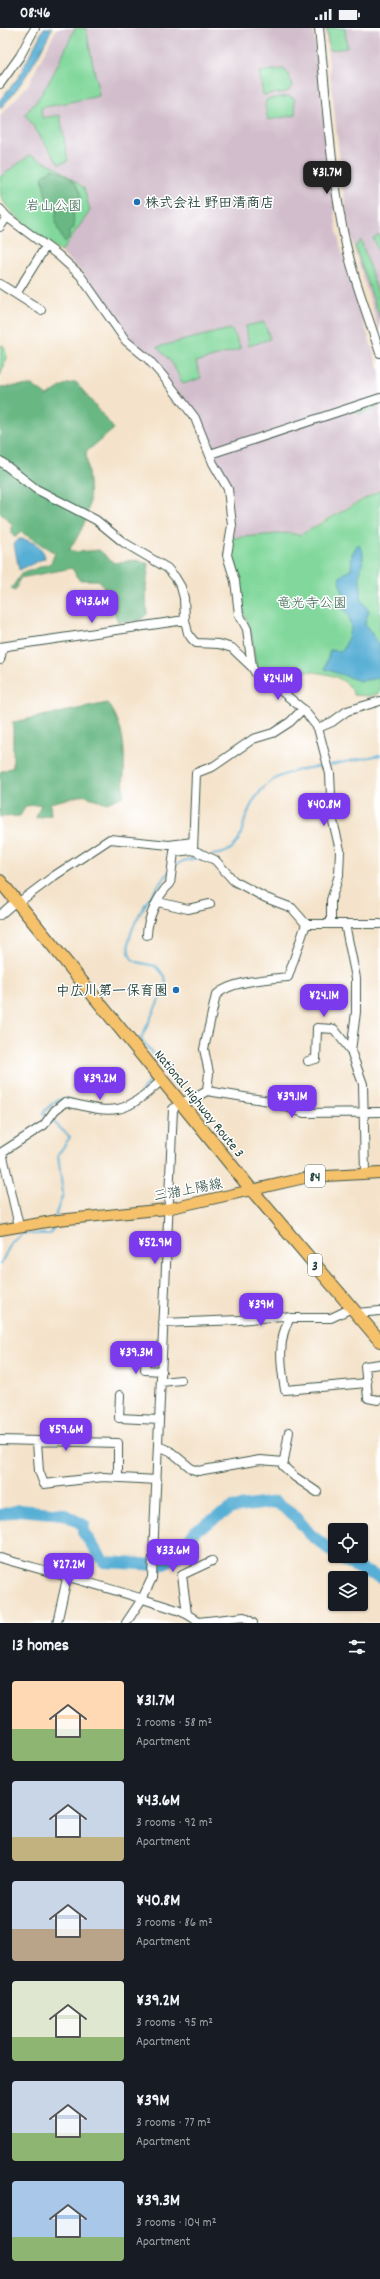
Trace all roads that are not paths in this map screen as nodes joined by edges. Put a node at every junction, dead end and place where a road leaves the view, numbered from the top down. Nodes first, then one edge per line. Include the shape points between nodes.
1 (34, 28) edge
2 (319, 28) edge
3 (0, 84) edge
4 (0, 209) edge
5 (7, 217) junction
6 (0, 227) edge
7 (46, 246) junction
8 (0, 284) edge
9 (16, 294) junction
10 (41, 310) dead end
11 (380, 353) edge
12 (380, 398) edge
13 (210, 454) junction
14 (0, 461) edge
15 (185, 620) junction
16 (2, 647) edge
17 (0, 660) edge
18 (252, 667) junction
19 (380, 701) edge
20 (303, 709) junction
21 (318, 728) junction
22 (193, 846) junction
23 (0, 881) edge
24 (17, 902) junction
25 (158, 902) junction
26 (210, 904) dead end
27 (0, 915) edge
28 (331, 923) junction
29 (306, 924) junction
30 (345, 924) junction
31 (380, 924) edge
32 (147, 935) dead end
33 (351, 1051) junction
34 (308, 1061) dead end
35 (162, 1080) junction
36 (207, 1091) junction
37 (180, 1102) junction
38 (380, 1112) edge
39 (365, 1113) junction
40 (365, 1173) junction
41 (380, 1173) edge
42 (250, 1188) junction
43 (167, 1209) junction
44 (19, 1226) junction
45 (0, 1230) edge
46 (354, 1311) junction
47 (380, 1311) edge
48 (290, 1318) junction
49 (163, 1322) junction
50 (380, 1341) edge
51 (146, 1350) dead end
52 (380, 1364) edge
53 (162, 1371) junction
54 (181, 1380) dead end
55 (161, 1382) junction
56 (367, 1383) junction
57 (120, 1395) dead end
58 (378, 1400) dead end
59 (159, 1420) junction
60 (290, 1432) dead end
61 (0, 1440) edge
62 (37, 1442) junction
63 (158, 1446) junction
64 (284, 1462) junction
65 (118, 1478) junction
66 (157, 1480) junction
67 (317, 1492) dead end
68 (0, 1558) edge
69 (212, 1561) dead end
70 (68, 1575) junction
71 (142, 1599) junction
72 (187, 1614) junction
73 (198, 1622) edge
74 (57, 1623) edge
75 (126, 1623) edge
76 (253, 1623) edge

1 - 3 street via 20,56
2 - 11 street via 343,232
4 - 5 street
5 - 6 street
5 - 7 street
7 - 9 street
7 - 13 street via 80,275 126,341 148,359 163,376 195,418
8 - 9 street
9 - 10 street
12 - 13 street
13 - 18 street via 228,489 232,525 227,555 235,580 239,614 247,629
14 - 15 street via 36,489 96,520 123,542 167,568 175,577 184,598
15 - 16 street
15 - 18 street via 188,633 196,643 219,644 232,648
16 - 17 street
18 - 20 street via 259,679 275,686
19 - 21 street via 347,711
20 - 21 street
20 - 22 street via 290,722 273,733 253,740 214,766 196,773
21 - 28 street via 330,774 332,816 340,850 340,875 331,900
22 - 24 street via 110,839
22 - 25 street via 174,852 170,884 163,890
22 - 29 street via 215,860 234,881 292,908
23 - 24 highway, National Highway Route 3 / 3
24 - 27 street
24 - 35 highway, National Highway Route 3 / 3
25 - 26 street via 188,909
25 - 32 street
28 - 29 street
28 - 30 street
29 - 36 street via 288,977 242,984 220,991 216,995 204,1049 209,1073
30 - 31 street
30 - 33 street via 356,978 356,1012
33 - 34 street via 334,1030 317,1028 316,1059
33 - 39 street via 362,1084
35 - 37 highway, National Highway Route 3 / 3
35 - 44 street via 145,1096 118,1110 100,1111 66,1102 44,1125 2,1152
36 - 37 street
36 - 39 street via 270,1101 304,1113
37 - 42 highway, National Highway Route 3 / 3
37 - 43 street via 173,1109
38 - 39 street
39 - 40 street
40 - 41 main road, 三潴上陽線 / 84
40 - 42 main road, 三潴上陽線 / 84 via 309,1177
42 - 43 main road, 三潴上陽線 / 84 via 218,1199
42 - 46 highway, National Highway Route 3 / 3
43 - 44 main road, 三潴上陽線 / 84
43 - 49 street
44 - 45 main road, 三潴上陽線 / 84
46 - 47 street
46 - 48 street via 331,1318
46 - 50 highway, National Highway Route 3 / 3
48 - 49 street via 282,1316
48 - 56 street via 282,1340 285,1390
49 - 53 street
51 - 53 street via 145,1370
52 - 56 street via 365,1366
53 - 55 street
54 - 55 street
55 - 59 street
56 - 58 street via 368,1398
57 - 59 street via 119,1418
59 - 63 street
60 - 64 street
61 - 62 street
62 - 65 street via 118,1443
62 - 65 street via 39,1471 44,1484 103,1477
63 - 64 street via 170,1451 192,1469 198,1470 260,1460
63 - 66 street
64 - 67 street via 283,1466 295,1477
65 - 66 street
66 - 71 street via 152,1578
68 - 70 street
69 - 72 street via 182,1575
70 - 71 street
70 - 74 street
71 - 72 street
71 - 75 street
72 - 73 street
73 - 76 street via 244,1617

